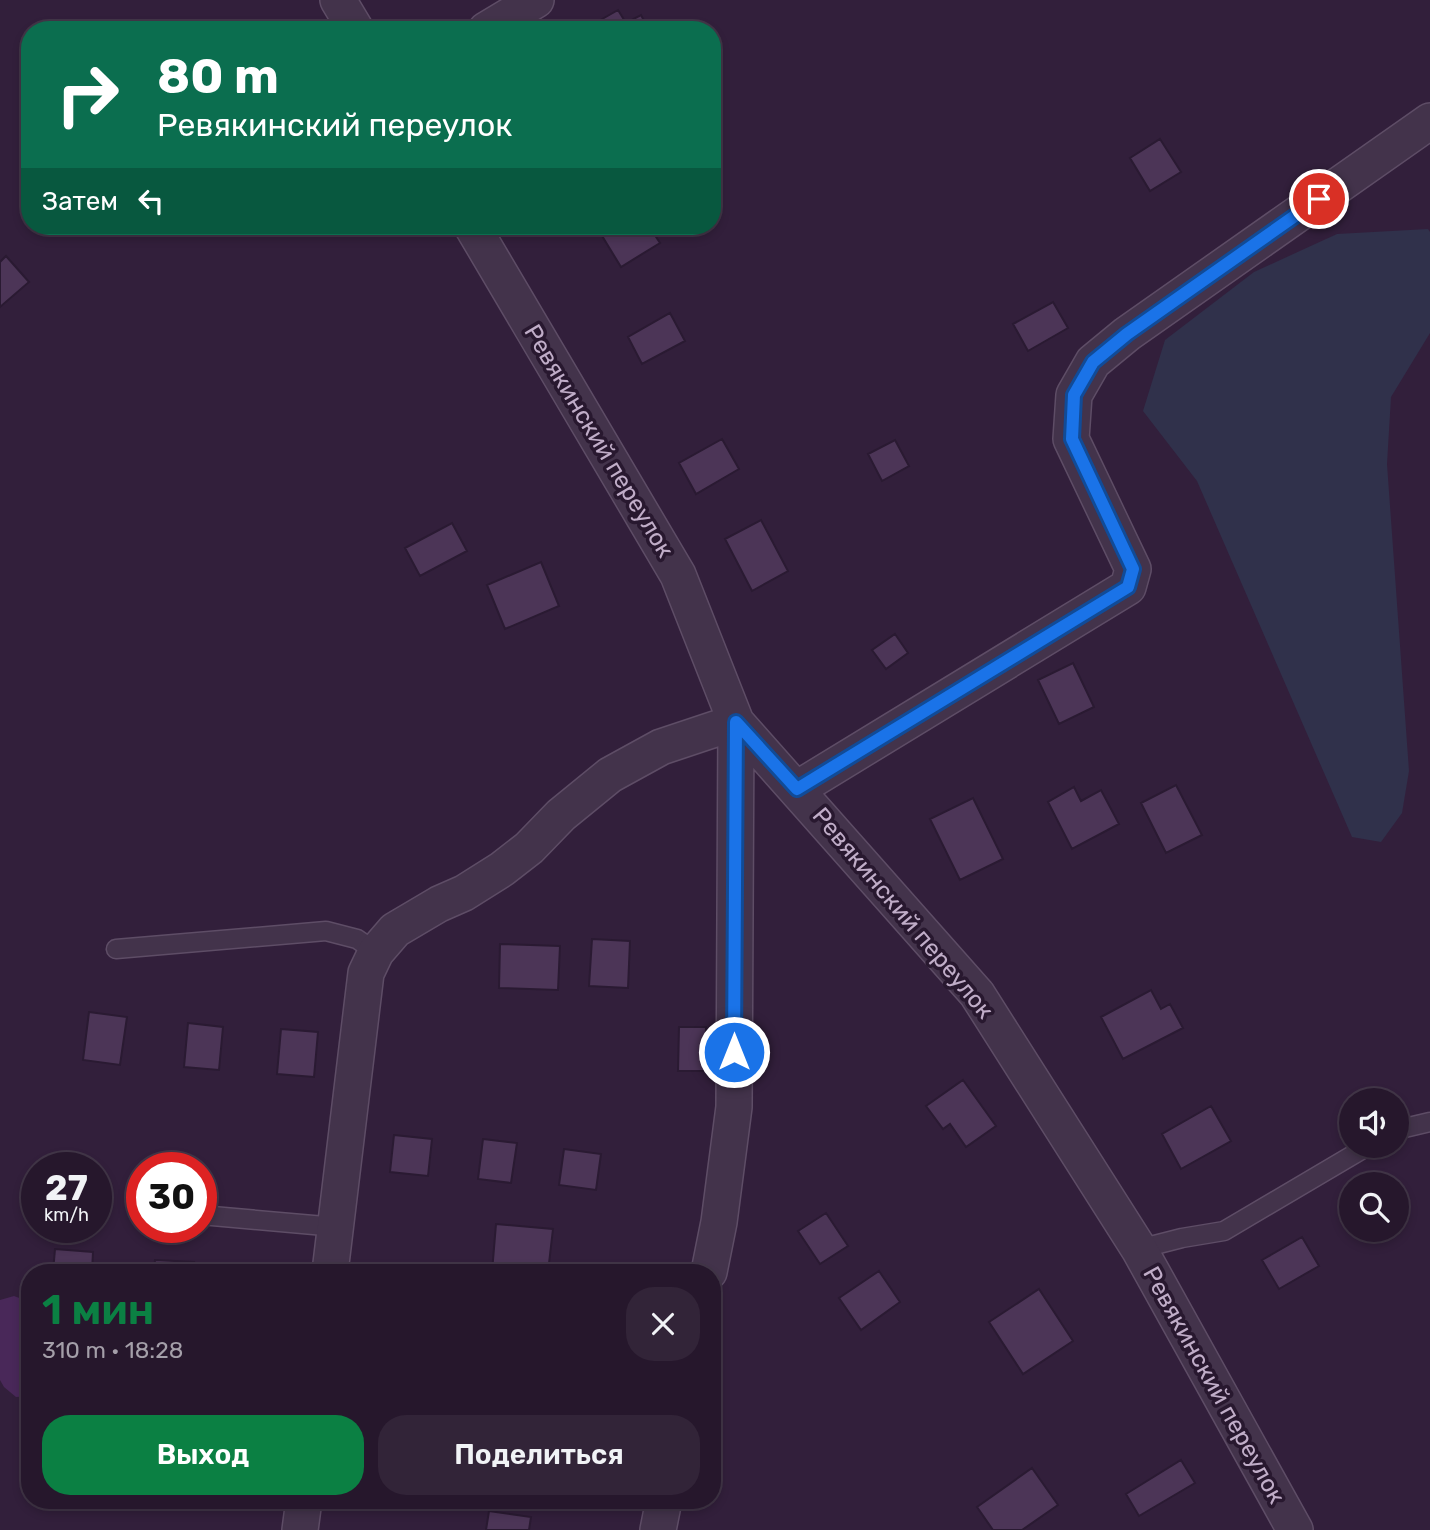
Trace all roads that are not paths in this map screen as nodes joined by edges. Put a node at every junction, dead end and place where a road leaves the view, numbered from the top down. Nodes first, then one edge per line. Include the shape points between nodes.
1 (338, 0) edge
2 (536, 0) edge
3 (351, 21) edge
4 (501, 21) edge
5 (1430, 121) edge
6 (477, 235) edge
7 (736, 722) junction
8 (797, 789) junction
9 (116, 948) dead end
10 (376, 952) junction
11 (1430, 1122) edge
12 (1409, 1127) edge
13 (1348, 1158) edge
14 (217, 1216) edge
15 (336, 1227) junction
16 (1139, 1249) junction
17 (331, 1264) edge
18 (711, 1264) edge
19 (303, 1509) edge
20 (662, 1509) edge
21 (300, 1530) edge
22 (658, 1530) edge
23 (1295, 1530) edge

1 - 3 street
2 - 4 street
5 - 8 street via 1093,362 1074,395 1072,439 1133,569 1128,587
6 - 7 street, Ревякинский переулок via 678,575
7 - 8 street, Ревякинский переулок
7 - 10 street via 662,747 610,775 502,869 395,930
7 - 18 street via 734,1107
8 - 16 street, Ревякинский переулок via 977,994
9 - 10 lane via 326,931 358,939
10 - 15 street via 366,973
11 - 12 lane
13 - 16 lane via 1224,1231
14 - 15 lane
15 - 17 street
16 - 23 street, Ревякинский переулок
19 - 21 street
20 - 22 street

